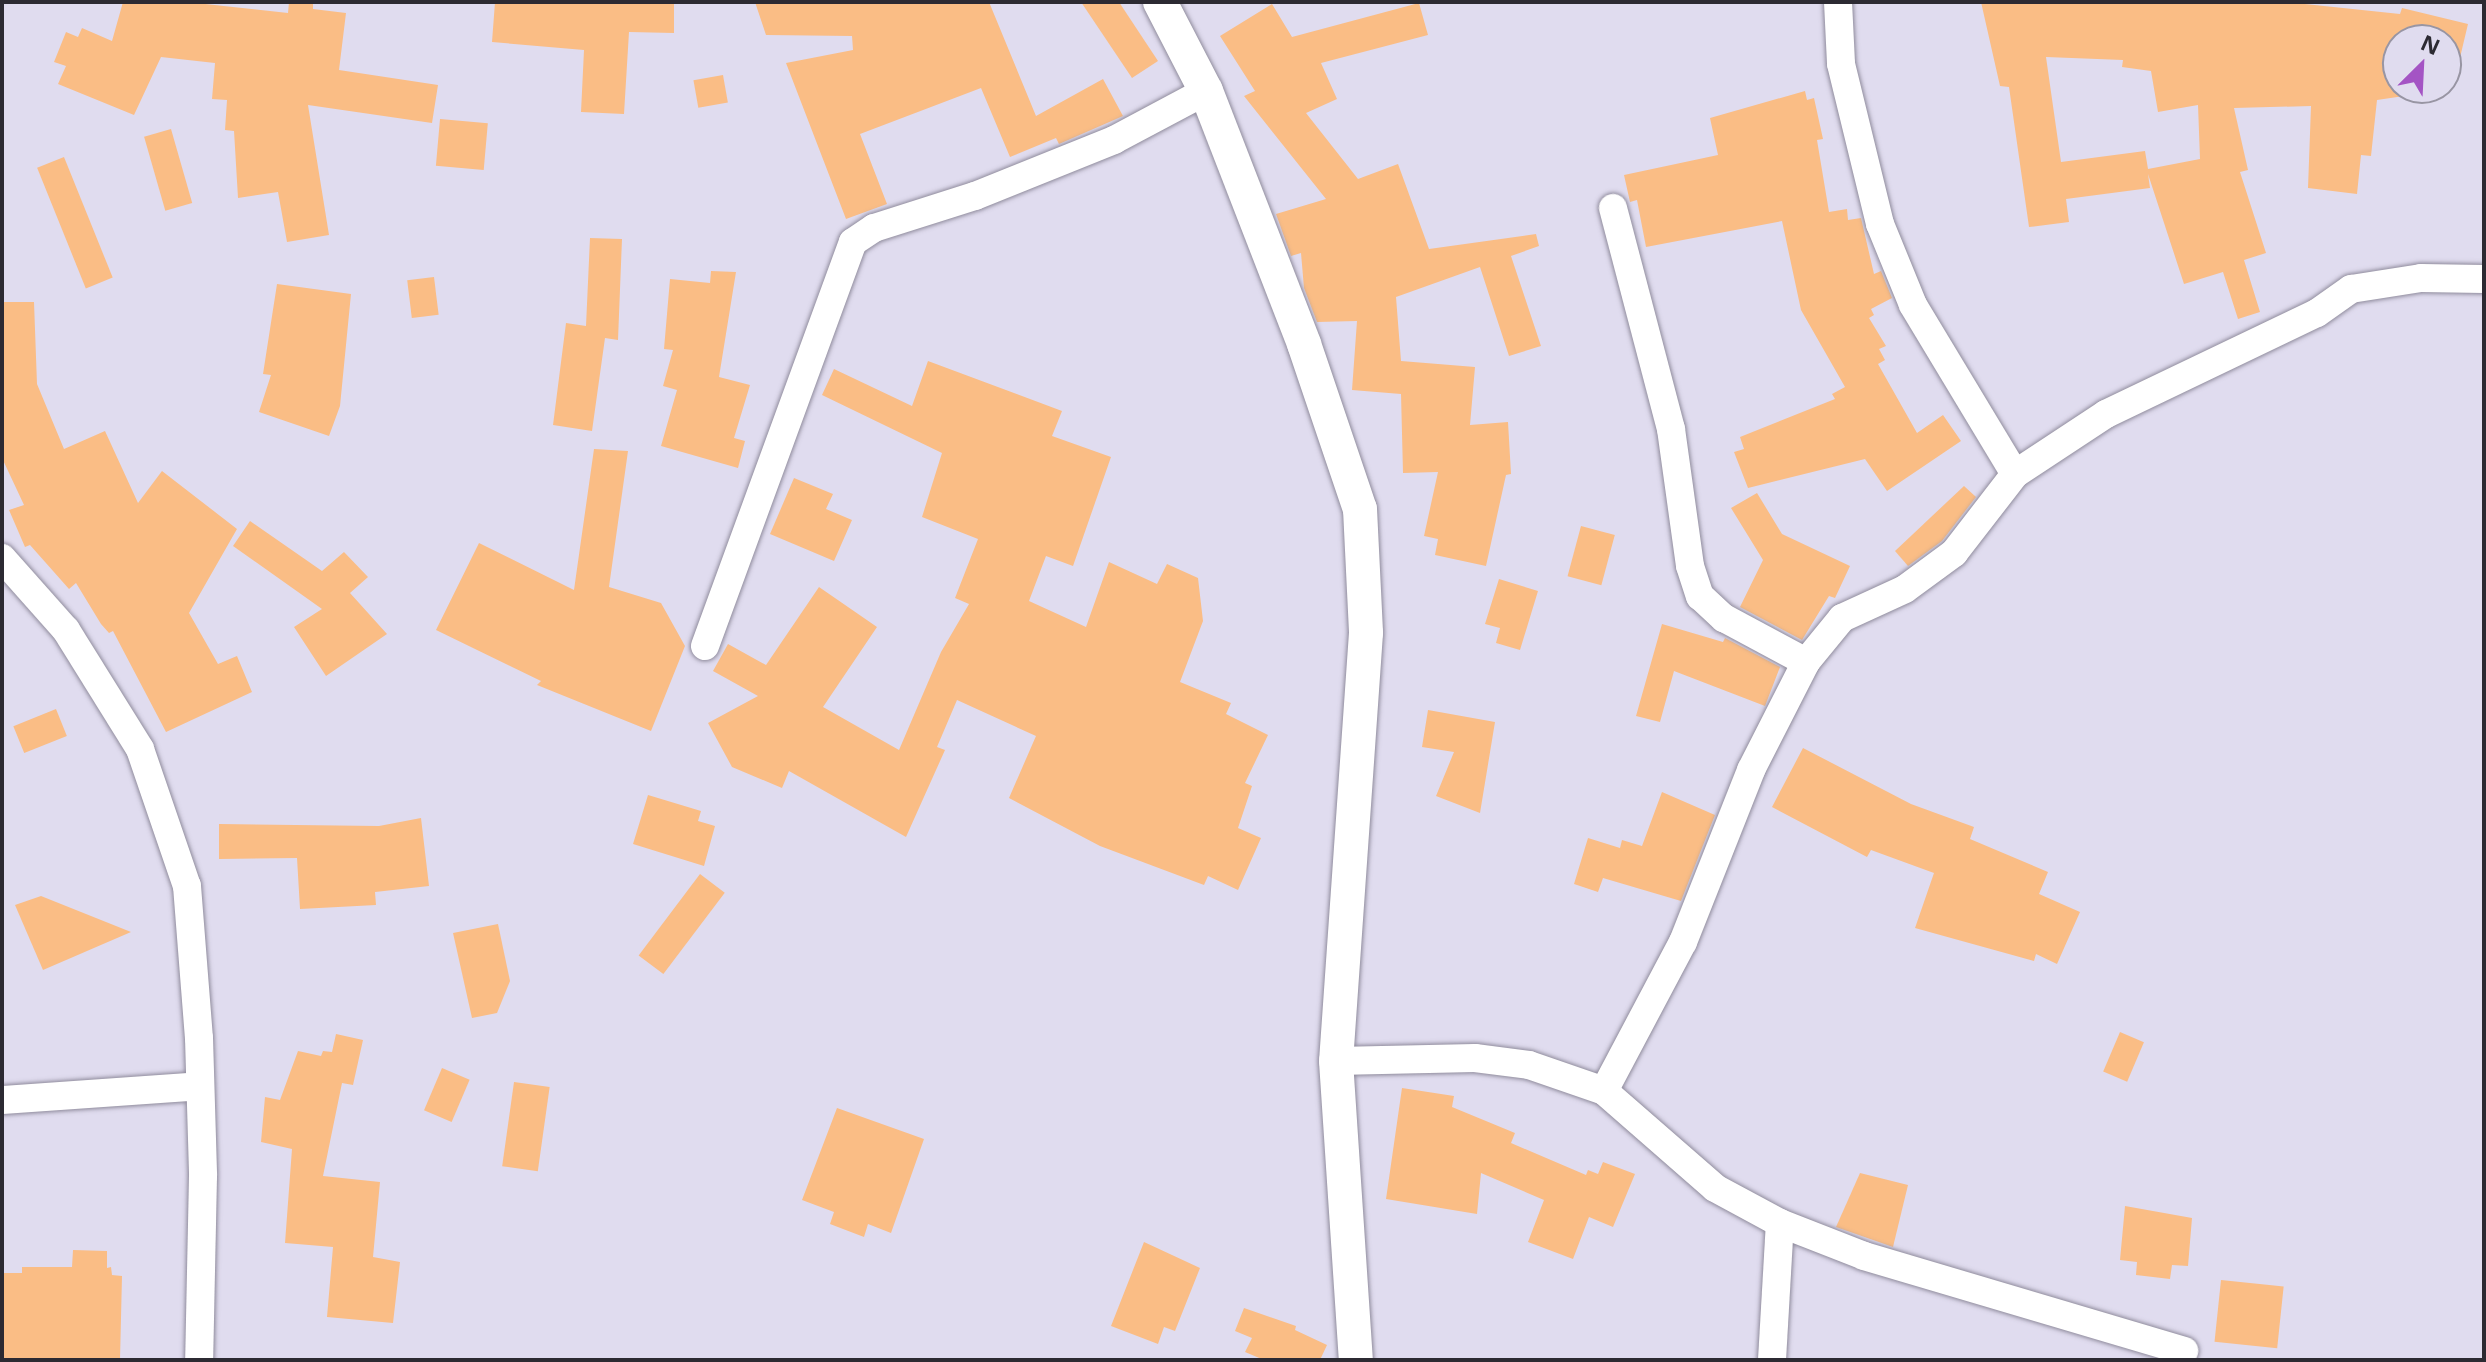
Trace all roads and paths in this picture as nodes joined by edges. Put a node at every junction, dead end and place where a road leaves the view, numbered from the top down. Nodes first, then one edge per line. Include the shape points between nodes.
1 (1160, 2) edge
2 (1838, 2) edge
3 (1206, 91) junction
4 (1613, 208) dead end
5 (2484, 279) edge
6 (2015, 474) junction
7 (2, 558) edge
8 (705, 646) dead end
9 (1806, 662) junction
10 (1336, 1061) junction
11 (200, 1086) junction
12 (1604, 1091) junction
13 (2, 1100) edge
14 (1780, 1223) junction
15 (2184, 1351) dead end
16 (199, 1360) edge
17 (1356, 1360) edge
18 (1772, 1360) edge

1 - 3 street
2 - 6 street via 1841,64 1880,224 1913,305
3 - 8 street via 1114,140 975,196 874,228 853,242
3 - 10 street via 1304,344 1360,509 1365,546 1366,633
4 - 9 street via 1671,429 1690,566 1700,596 1724,618
5 - 6 street via 2421,278 2351,289 2317,313 2106,414
6 - 9 street via 1954,553 1905,589 1842,618
7 - 11 street via 66,630 104,686 140,749 167,816 187,886
9 - 12 street via 1751,770 1683,942
10 - 12 street via 1475,1058 1529,1065
10 - 17 street
11 - 13 street
11 - 16 street
12 - 14 street via 1715,1188
14 - 15 street via 1864,1256
14 - 18 street

